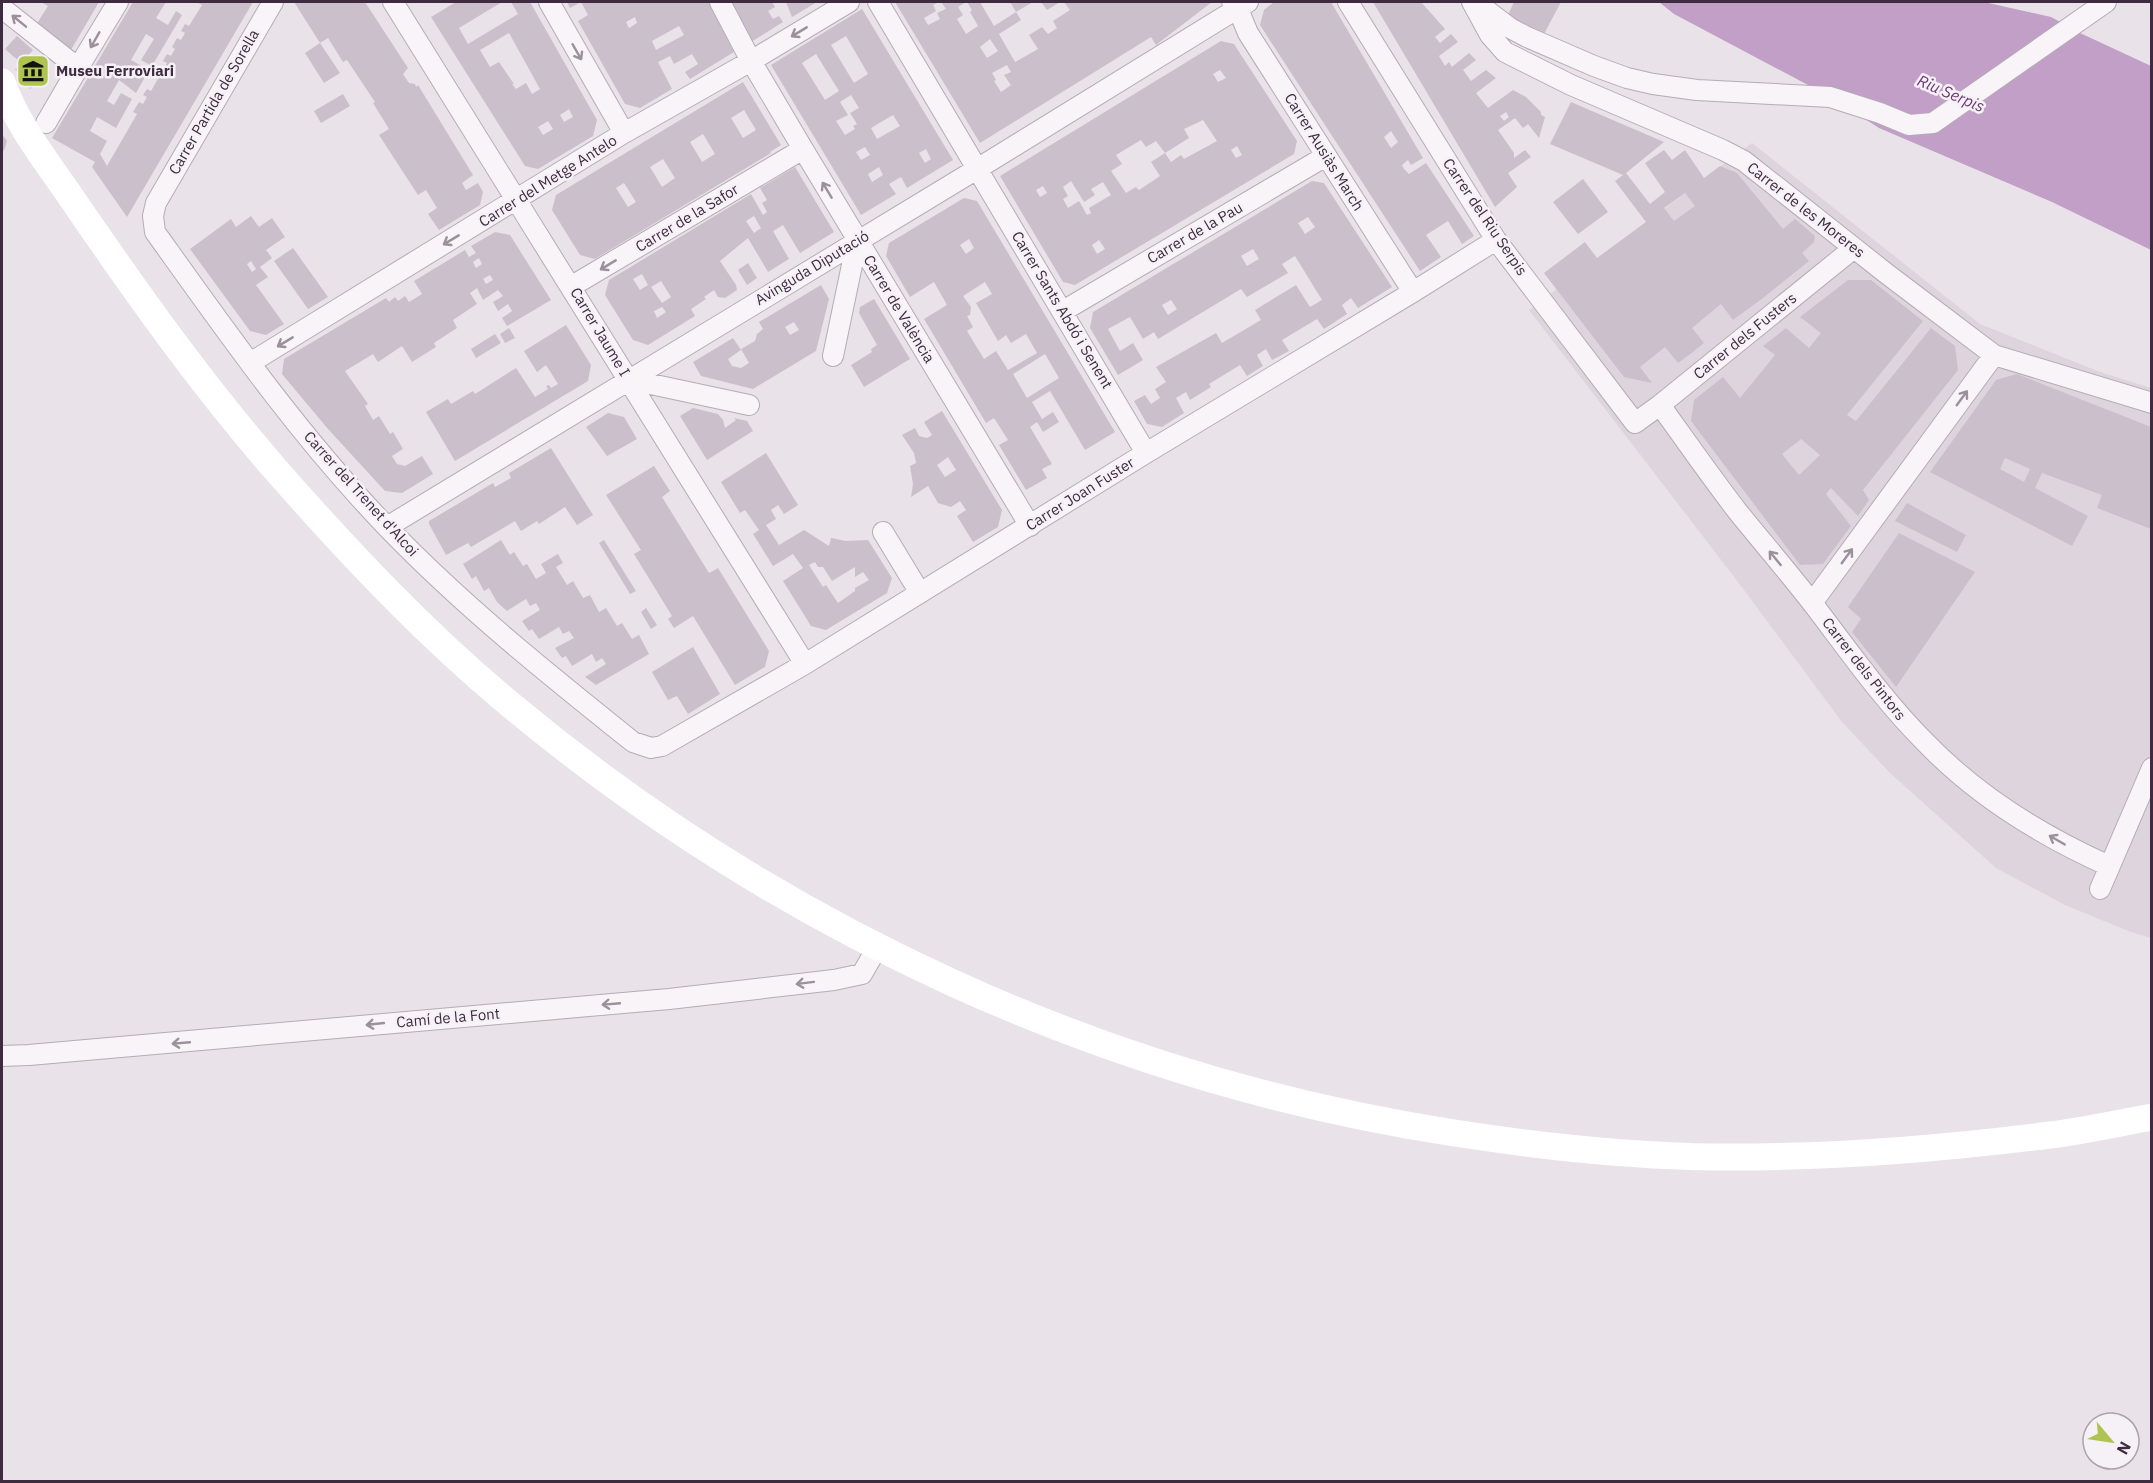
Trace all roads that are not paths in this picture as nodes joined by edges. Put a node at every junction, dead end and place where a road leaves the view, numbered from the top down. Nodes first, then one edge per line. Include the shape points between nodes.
1 (118, 2) edge
2 (273, 2) edge
3 (393, 2) edge
4 (549, 2) edge
5 (720, 2) edge
6 (849, 2) edge
7 (878, 2) edge
8 (1348, 2) edge
9 (1474, 2) edge
10 (2106, 2) edge
11 (1239, 4) edge
12 (2, 8) edge
13 (751, 61) junction
14 (73, 65) junction
15 (4, 94) edge
16 (46, 123) dead end
17 (624, 134) junction
18 (802, 149) junction
19 (1326, 156) junction
20 (977, 169) junction
21 (518, 200) junction
22 (156, 203) joint
23 (857, 240) junction
24 (1496, 240) junction
25 (1854, 248) junction
26 (572, 286) junction
27 (1413, 292) junction
28 (1063, 310) junction
29 (1994, 355) junction
30 (833, 356) dead end
31 (250, 363) junction
32 (627, 379) junction
33 (2151, 404) edge
34 (749, 405) dead end
35 (1660, 405) junction
36 (1635, 423) joint
37 (1146, 453) junction
38 (387, 526) junction
39 (1029, 526) junction
40 (883, 532) dead end
41 (920, 593) junction
42 (1812, 603) junction
43 (805, 664) junction
44 (662, 746) joint
45 (2151, 768) edge
46 (2109, 866) junction
47 (2100, 889) dead end
48 (878, 946) junction
49 (2, 1056) edge
50 (2151, 1117) edge

1 -> 14 street
2 - 22 street, Carrer Partida de Sorella
3 - 21 street, Carrer Jaume I
4 -> 17 street
5 - 13 street, Carrer de València
6 -> 13 street, Carrer del Metge Antelo
7 - 20 street, Carrer Sants Abdó i Senent
8 - 24 street, Carrer del Riu Serpis
9 - 10 street via 1527,37 1627,78 1697,90 1830,97 1910,125 1933,123
9 - 25 street, Carrer de les Moreres via 1490,35 1505,52 1744,161
11 - 19 street, Carrer Ausiàs March via 1248,33
11 - 20 street, Avinguda Diputació
14 -> 12 street
13 - 17 street, Carrer del Metge Antelo
13 - 18 street, Carrer de València
14 - 16 street
15 - 48 main road via 119,268 194,372 319,519 411,614 508,703 621,790 750,875
17 - 21 street, Carrer del Metge Antelo
23 -> 18 street, Carrer de València
18 -> 26 street, Carrer de la Safor
19 - 27 street, Carrer Ausiàs March
19 - 28 street, Carrer de la Pau
20 - 23 street, Avinguda Diputació
20 - 28 street, Carrer Sants Abdó i Senent
21 - 26 street, Carrer Jaume I
21 -> 31 street, Carrer del Metge Antelo
22 - 31 street, Carrer del Trenet d'Alcoi via 155,232
23 - 30 street
23 - 32 street, Avinguda Diputació
23 - 39 street, Carrer de València
24 - 27 street, Carrer Joan Fuster
24 - 36 street, Carrer del Riu Serpis
25 - 29 street, Carrer de les Moreres
25 - 35 street, Carrer dels Fusters
26 - 32 street, Carrer Jaume I
27 - 37 street, Carrer Joan Fuster
28 - 37 street, Carrer Sants Abdó i Senent
29 - 33 street, Carrer de les Moreres
42 -> 29 street, Carrer dels Pintors
31 - 38 street, Carrer del Trenet d'Alcoi via 293,420
32 - 34 street
32 - 38 street, Avinguda Diputació
32 - 43 street, Carrer Jaume I
35 - 36 street, Carrer dels Fusters
42 -> 35 street
37 - 39 street, Carrer Joan Fuster
38 - 44 street, Carrer del Trenet d'Alcoi via 502,636 633,742 651,748
39 - 41 street, Carrer Joan Fuster
40 - 41 street
41 - 43 street, Carrer Joan Fuster
46 -> 42 street, Carrer dels Pintors via 2025,822 1956,771 1898,713
43 - 44 street, Carrer Joan Fuster
45 - 46 street
46 - 47 street
48 -> 49 street, Camí de la Font via 862,974 834,980 669,999
48 - 50 main road via 1035,1018 1164,1066 1365,1118 1505,1140 1642,1154 1822,1155 1929,1149 2054,1135

